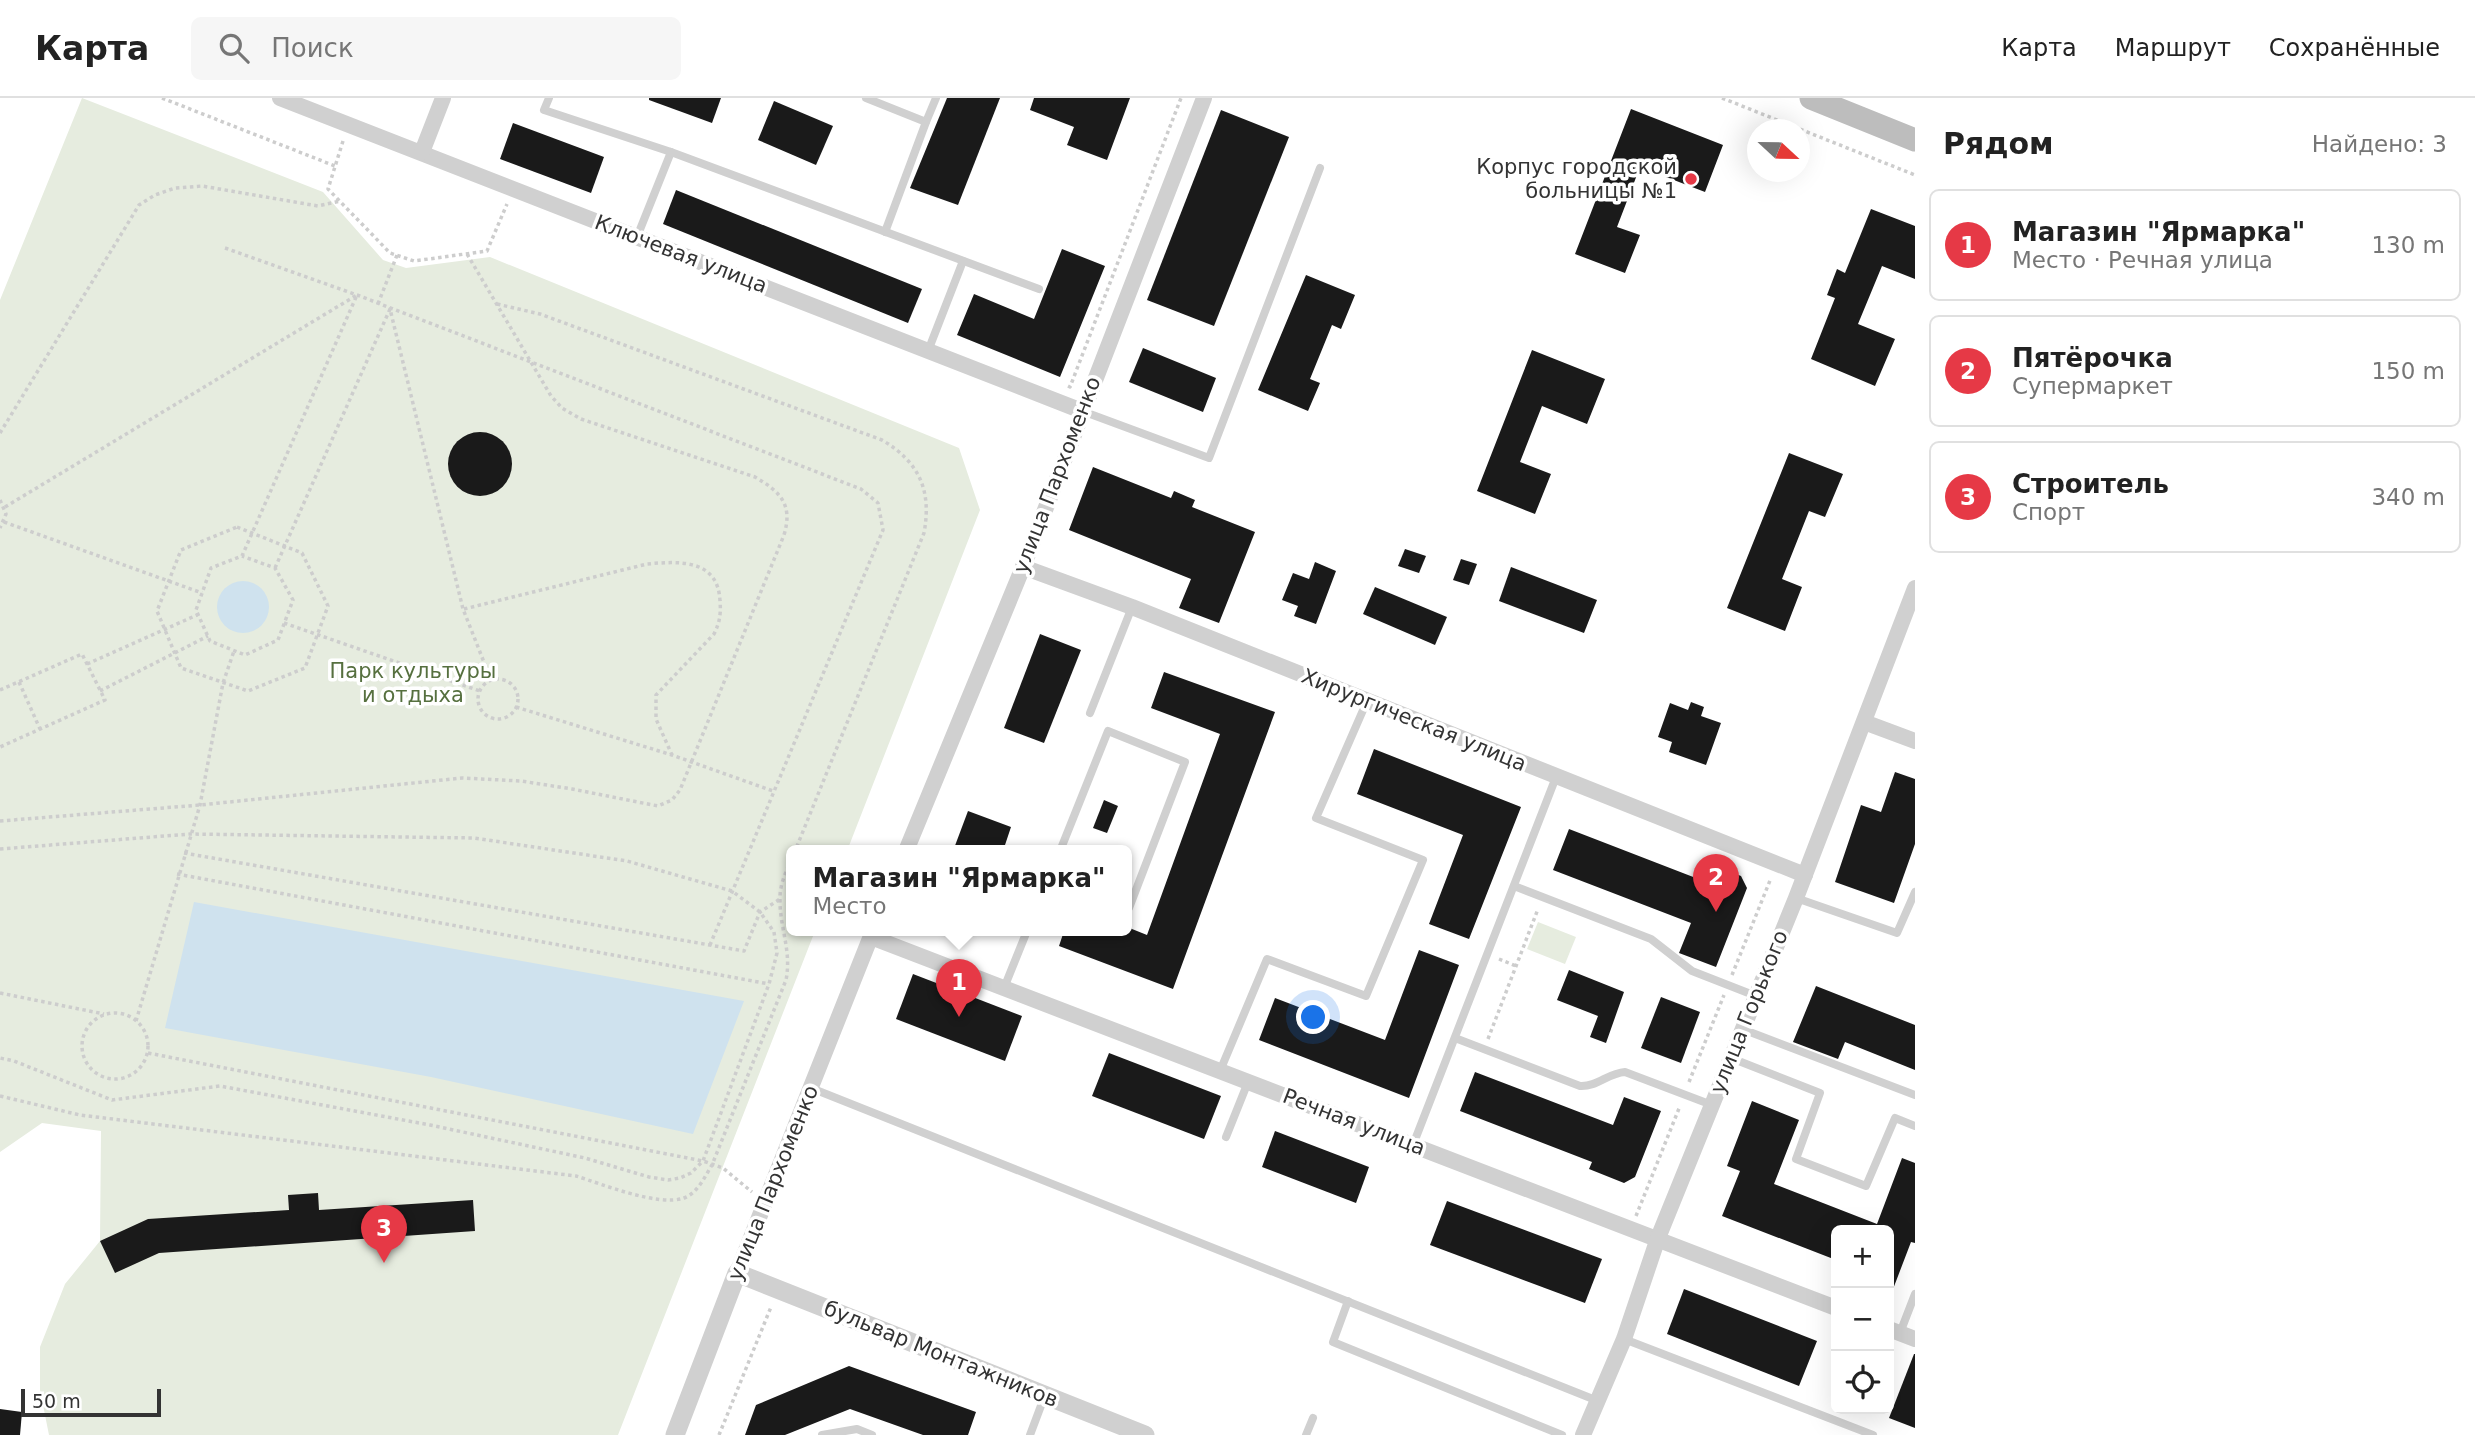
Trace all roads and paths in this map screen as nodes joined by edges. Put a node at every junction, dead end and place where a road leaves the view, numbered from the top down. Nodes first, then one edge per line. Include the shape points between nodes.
1 (162, 98) edge
2 (279, 98) edge
3 (443, 98) edge
4 (549, 98) edge
5 (866, 98) edge
6 (936, 98) edge
7 (1181, 98) edge
8 (1204, 98) edge
9 (1722, 98) edge
10 (1811, 98) edge
11 (926, 122) junction
12 (345, 134) dead end
13 (1915, 139) edge
14 (422, 152) junction
15 (671, 152) junction
16 (335, 166) junction
17 (1320, 168) dead end
18 (1915, 175) edge
19 (509, 199) dead end
20 (340, 201) junction
21 (885, 232) junction
22 (637, 237) junction
23 (225, 248) dead end
24 (467, 254) junction
25 (397, 255) junction
26 (963, 261) junction
27 (1039, 289) dead end
28 (357, 295) junction
29 (378, 304) junction
30 (496, 304) junction
31 (390, 309) junction
32 (928, 351) junction
33 (530, 362) junction
34 (1058, 382) dead end
35 (1082, 411) junction
36 (0, 433) edge
37 (0, 500) edge
38 (5, 507) junction
39 (4, 522) junction
40 (0, 528) edge
41 (251, 533) junction
42 (283, 546) junction
43 (242, 556) junction
44 (1023, 567) junction
45 (275, 568) junction
46 (169, 582) junction
47 (1915, 588) edge
48 (202, 593) junction
49 (1132, 607) junction
50 (463, 609) junction
51 (198, 615) junction
52 (284, 623) junction
53 (163, 629) junction
54 (317, 635) junction
55 (208, 636) junction
56 (234, 651) junction
57 (174, 652) junction
58 (87, 664) junction
59 (491, 680) junction
60 (19, 682) junction
61 (223, 683) junction
62 (0, 690) edge
63 (100, 691) junction
64 (480, 691) junction
65 (1367, 701) junction
66 (516, 707) junction
67 (1090, 713) dead end
68 (1864, 722) junction
69 (40, 729) junction
70 (1915, 741) edge
71 (0, 747) edge
72 (672, 755) junction
73 (691, 762) junction
74 (1556, 777) junction
75 (774, 791) junction
76 (200, 805) junction
77 (0, 821) edge
78 (190, 834) junction
79 (797, 845) edge
80 (908, 845) edge
81 (1062, 845) edge
82 (0, 849) edge
83 (184, 853) junction
84 (1777, 863) junction
85 (786, 872) edge
86 (177, 874) junction
87 (1805, 875) junction
88 (1514, 886) junction
89 (732, 891) junction
90 (1915, 892) edge
91 (1543, 897) junction
92 (1796, 898) junction
93 (780, 899) junction
94 (1132, 900) edge
95 (760, 912) junction
96 (871, 936) edge
97 (877, 936) edge
98 (1025, 936) edge
99 (710, 945) junction
100 (1487, 955) junction
101 (1516, 966) junction
102 (769, 985) junction
103 (1728, 985) junction
104 (1004, 988) junction
105 (0, 993) edge
106 (1756, 996) junction
107 (106, 1014) junction
108 (136, 1021) junction
109 (1742, 1029) junction
110 (1455, 1038) junction
111 (1484, 1049) junction
112 (148, 1054) junction
113 (0, 1058) edge
114 (1731, 1058) junction
115 (1220, 1071) junction
116 (1248, 1082) junction
117 (811, 1088) junction
118 (1685, 1094) junction
119 (1915, 1095) edge
120 (0, 1096) edge
121 (1712, 1105) junction
122 (1915, 1126) edge
123 (1226, 1137) dead end
124 (1413, 1145) junction
125 (703, 1161) junction
126 (712, 1165) junction
127 (764, 1203) junction
128 (1631, 1228) junction
129 (1658, 1238) junction
130 (737, 1273) junction
131 (779, 1289) junction
132 (1915, 1294) edge
133 (1348, 1301) junction
134 (1831, 1306) edge
135 (1901, 1334) edge
136 (1624, 1339) junction
137 (1045, 1395) junction
138 (1598, 1401) junction
139 (1313, 1418) dead end
140 (675, 1435) edge
141 (719, 1435) edge
142 (822, 1435) edge
143 (872, 1435) edge
144 (1030, 1435) edge
145 (1145, 1435) edge
146 (1306, 1435) edge
147 (1562, 1435) edge
148 (1583, 1435) edge
149 (1873, 1435) edge

1 - 16 path
2 - 14 street, Ключевая улица
3 - 14 street
4 - 15 lane via 544,110
5 - 11 lane
6 - 11 lane
7 - 34 path via 1070,387
8 - 35 street, улица Пархоменко
9 - 18 path
10 - 13 main road
11 - 21 lane
12 - 16 path
14 - 22 street, Ключевая улица
15 - 21 lane
15 - 22 lane
16 - 20 path via 328,189
17 - 35 lane via 1209,458
19 - 24 path via 487,251
20 - 25 path
20 - 36 path via 318,206 202,186 175,188 139,205
21 - 26 lane
22 - 32 street, Ключевая улица
23 - 28 path
24 - 25 path via 414,261
24 - 30 path
25 - 29 path
26 - 27 lane
26 - 32 lane
28 - 29 path
28 - 38 path
28 - 41 path
29 - 31 path
30 - 33 path
30 - 79 path via 540,313 882,440 899,450 919,475 928,515 924,533
31 - 33 path
31 - 42 path
31 - 50 path
32 - 35 street, Ключевая улица
33 - 73 path via 551,396 581,419 755,477 780,495 787,508 784,535
33 - 75 path via 861,489 878,503 883,530
35 - 44 street, улица Пархоменко
37 - 38 path
38 - 39 path
39 - 40 path
39 - 46 path
41 - 42 path
41 - 43 path
41 - 46 path via 237,527 181,550
42 - 45 path
42 - 54 path via 302,554 328,606
43 - 45 path
43 - 48 path via 211,568
44 - 49 street, Хирургическая улица
44 - 80 street, улица Пархоменко
45 - 52 path via 293,600
46 - 48 path
46 - 53 path via 157,611
47 - 68 street, улица Горького
48 - 51 path
49 - 65 street, Хирургическая улица
49 - 67 lane
50 - 59 path
50 - 72 path via 647,564 676,561 713,575 719,586 720,622 656,695 656,719
51 - 53 path
51 - 55 path
52 - 54 path
52 - 56 path via 278,640 245,655
53 - 57 path
53 - 58 path
54 - 61 path via 305,668 248,691
54 - 64 path
55 - 56 path
55 - 57 path
56 - 61 path
57 - 61 path via 181,668
57 - 63 path
58 - 60 path via 82,654
58 - 63 path
59 - 64 path
59 - 66 path via 512,685
60 - 62 path
60 - 69 path
61 - 76 path
63 - 69 path via 105,700
64 - 66 path via 479,706 490,717 505,718
65 - 74 street, Хирургическая улица
65 - 115 lane via 1316,818 1423,860 1366,996 1267,959
66 - 72 path
68 - 70 street
68 - 87 street, улица Горького
69 - 71 path
72 - 73 path
73 - 75 path
73 - 76 path via 680,790 658,806 520,781 462,778
74 - 84 street, Хирургическая улица
74 - 88 lane
75 - 89 path
76 - 77 path
76 - 78 path
78 - 82 path
78 - 83 path
78 - 89 path via 474,838 627,861
81 - 94 lane via 1108,731 1185,762
83 - 86 path
83 - 99 path
84 - 87 street, Хирургическая улица
84 - 103 path
85 - 93 path
86 - 102 path
86 - 108 path
87 - 92 street, улица Горького
88 - 91 lane
88 - 100 lane
89 - 95 path
89 - 99 path
90 - 92 lane via 1896,933
91 - 101 path
91 - 103 lane via 1651,939 1687,968
92 - 106 street, улица Горького
93 - 95 path
93 - 126 path via 790,962 786,980
95 - 99 path via 744,951
95 - 102 path via 774,932 777,953
96 - 117 street, улица Пархоменко
97 - 104 street, Речная улица
98 - 104 lane
100 - 101 path
100 - 110 lane
101 - 111 path
102 - 125 path
103 - 106 lane
103 - 118 path
104 - 115 street, Речная улица
105 - 107 path
106 - 109 street, улица Горького
107 - 108 path via 121,1013
107 - 112 path via 92,1022 81,1042 81,1053 93,1072 103,1078 126,1078 136,1073
108 - 112 path via 145,1033
109 - 114 street, улица Горького
109 - 119 lane
110 - 111 lane
110 - 124 lane
111 - 118 lane via 1580,1086 1589,1087 1625,1072
112 - 125 path
113 - 125 path via 112,1100 220,1086 430,1125 659,1179 680,1178
114 - 121 street, улица Горького
114 - 122 lane via 1820,1093 1796,1159 1866,1186 1895,1118
115 - 116 street, Речная улица
116 - 123 lane
116 - 124 street, Речная улица
117 - 127 street, улица Пархоменко
117 - 133 lane
118 - 121 lane
118 - 128 path
120 - 126 path via 101,1118 576,1176 669,1200 685,1198 697,1189
121 - 129 street, улица Горького
124 - 128 street, Речная улица
125 - 126 path
126 - 127 path via 723,1168
127 - 130 street, улица Пархоменко
128 - 129 street, Речная улица
129 - 134 street, Речная улица
129 - 136 street, улица Горького
130 - 131 street, бульвар Монтажников
130 - 140 street, улица Пархоменко
131 - 137 street, бульвар Монтажников
131 - 141 path
132 - 135 lane
133 - 138 lane
133 - 147 lane via 1333,1342
136 - 138 street, улица Горького
136 - 149 lane
137 - 144 lane
137 - 145 street, бульвар Монтажников
138 - 148 street, улица Горького
139 - 146 lane
142 - 143 lane via 857,1429

